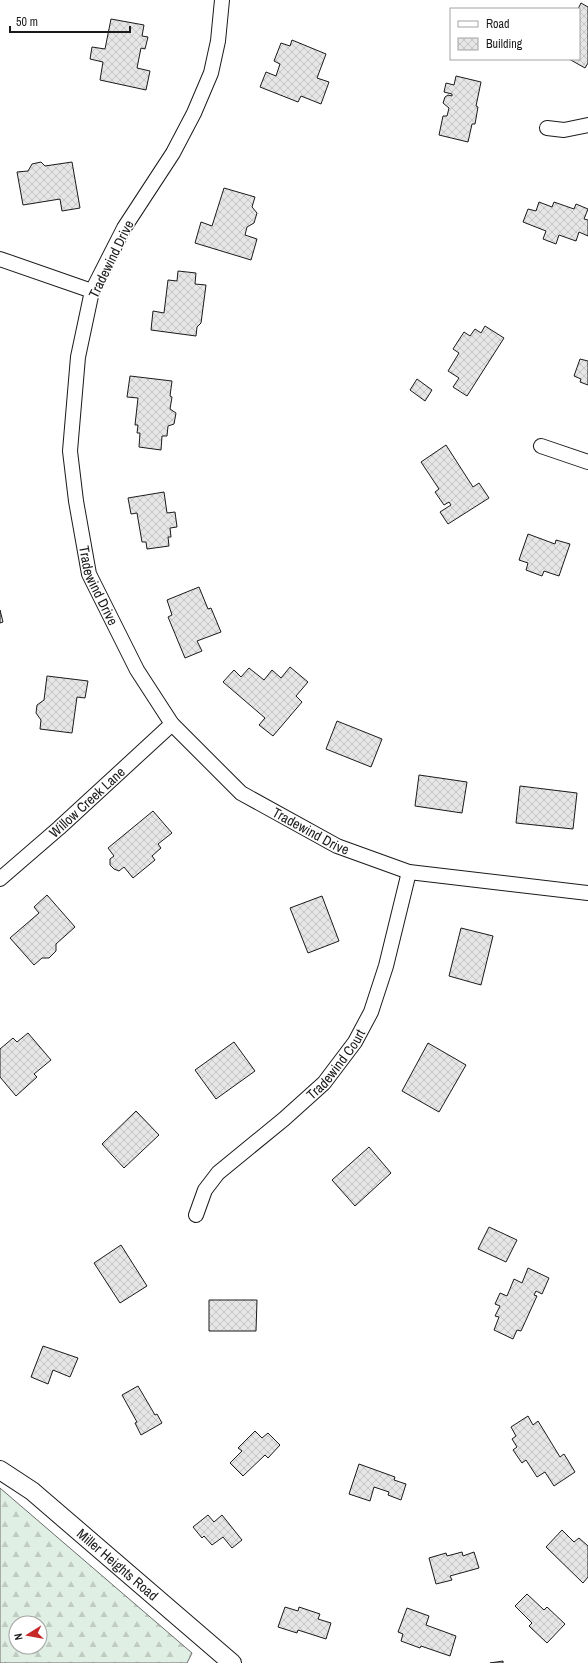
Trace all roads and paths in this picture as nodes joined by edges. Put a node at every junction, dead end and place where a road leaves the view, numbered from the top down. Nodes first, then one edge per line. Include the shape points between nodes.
1 (222, 0) edge
2 (588, 125) edge
3 (547, 128) dead end
4 (0, 260) edge
5 (92, 291) junction
6 (541, 446) dead end
7 (588, 462) edge
8 (172, 724) junction
9 (409, 872) junction
10 (0, 879) edge
11 (588, 893) edge
12 (196, 1215) dead end
13 (0, 1470) edge
14 (232, 1663) edge

1 - 5 street, Tradewind Drive via 218,42 211,73 194,113 173,153 124,228
2 - 3 street via 564,130
4 - 5 street
5 - 8 street, Tradewind Drive via 78,357 70,451 89,574 137,670
6 - 7 street
8 - 9 street, Tradewind Drive via 241,793 337,846
8 - 10 street, Willow Creek Lane via 60,828
9 - 11 street, Tradewind Drive
9 - 12 street, Tradewind Court via 371,1012 355,1042 324,1083 218,1173 205,1190
13 - 14 street, Miller Heights Road via 32,1491

